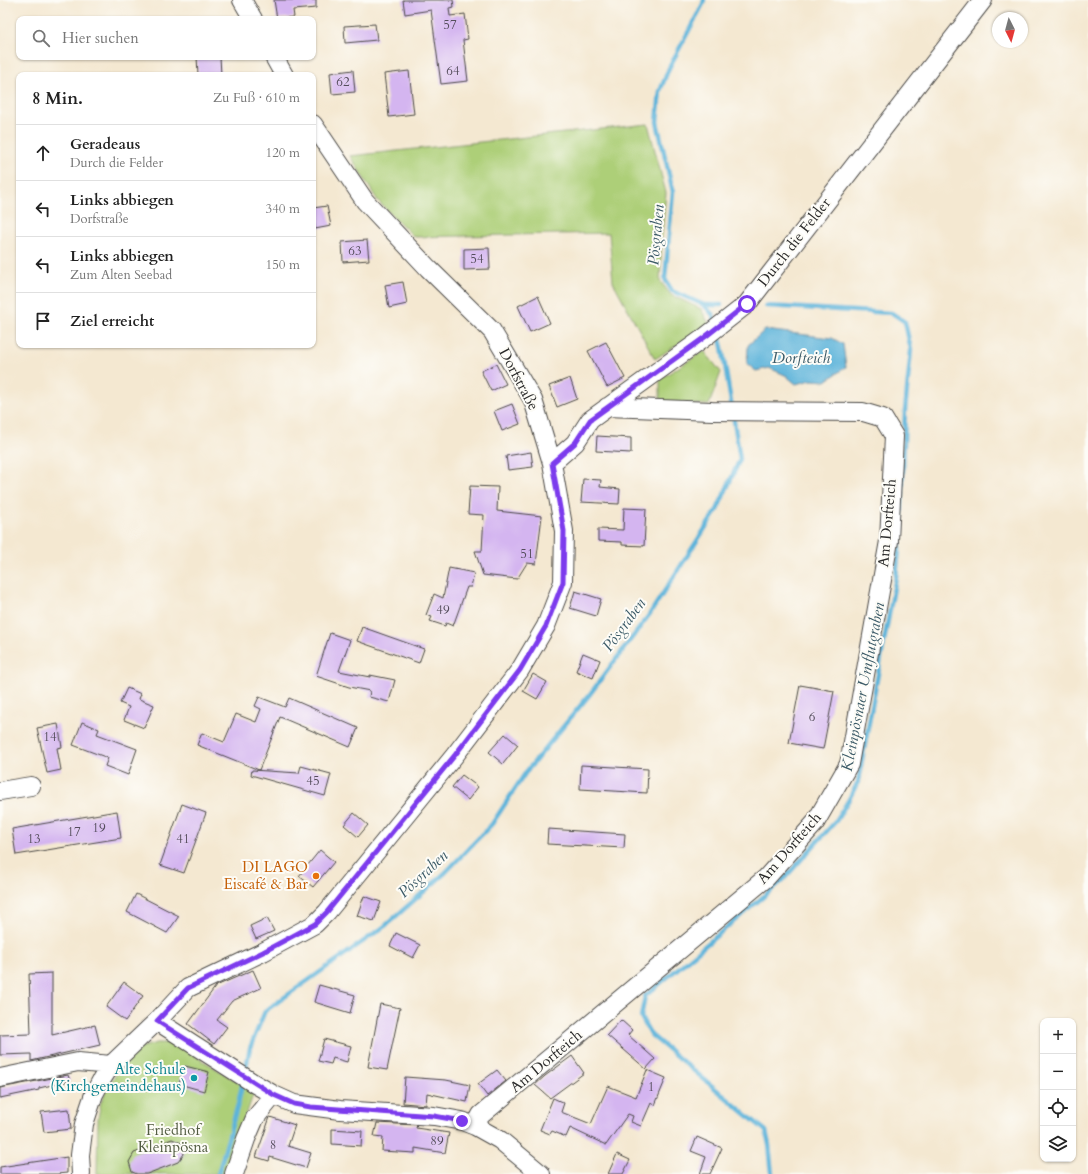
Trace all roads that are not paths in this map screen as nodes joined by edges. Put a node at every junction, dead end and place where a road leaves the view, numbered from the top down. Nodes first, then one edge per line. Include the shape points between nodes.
1 (242, 0) edge
2 (983, 0) edge
3 (251, 16) edge
4 (276, 60) edge
5 (282, 72) edge
6 (316, 128) edge
7 (607, 407) junction
8 (552, 463) junction
9 (30, 786) dead end
10 (0, 791) edge
11 (157, 1021) junction
12 (111, 1065) junction
13 (0, 1078) edge
14 (274, 1095) junction
15 (475, 1126) junction
16 (81, 1174) edge
17 (234, 1174) edge
18 (541, 1174) edge

1 - 3 street
2 - 7 street, Durch die Felder via 747,304
4 - 5 street
6 - 8 street, Dorfstraße via 365,201 492,331 533,400
7 - 8 street, Durch die Felder via 590,420 575,443
7 - 15 street, Am Dorfteich via 863,412 884,418 894,436 889,540 849,764 815,823 766,878 480,1116
8 - 11 street, Dorfstraße via 564,531 563,582 546,626 520,670 455,755 315,924 188,988
9 - 10 street
11 - 12 street, Dorfstraße
11 - 14 street
12 - 13 street via 78,1062
12 - 16 street, Dorfstraße via 88,1108 81,1139
14 - 15 street via 294,1104 311,1107 434,1116
14 - 17 street via 255,1118
15 - 18 street via 500,1140

